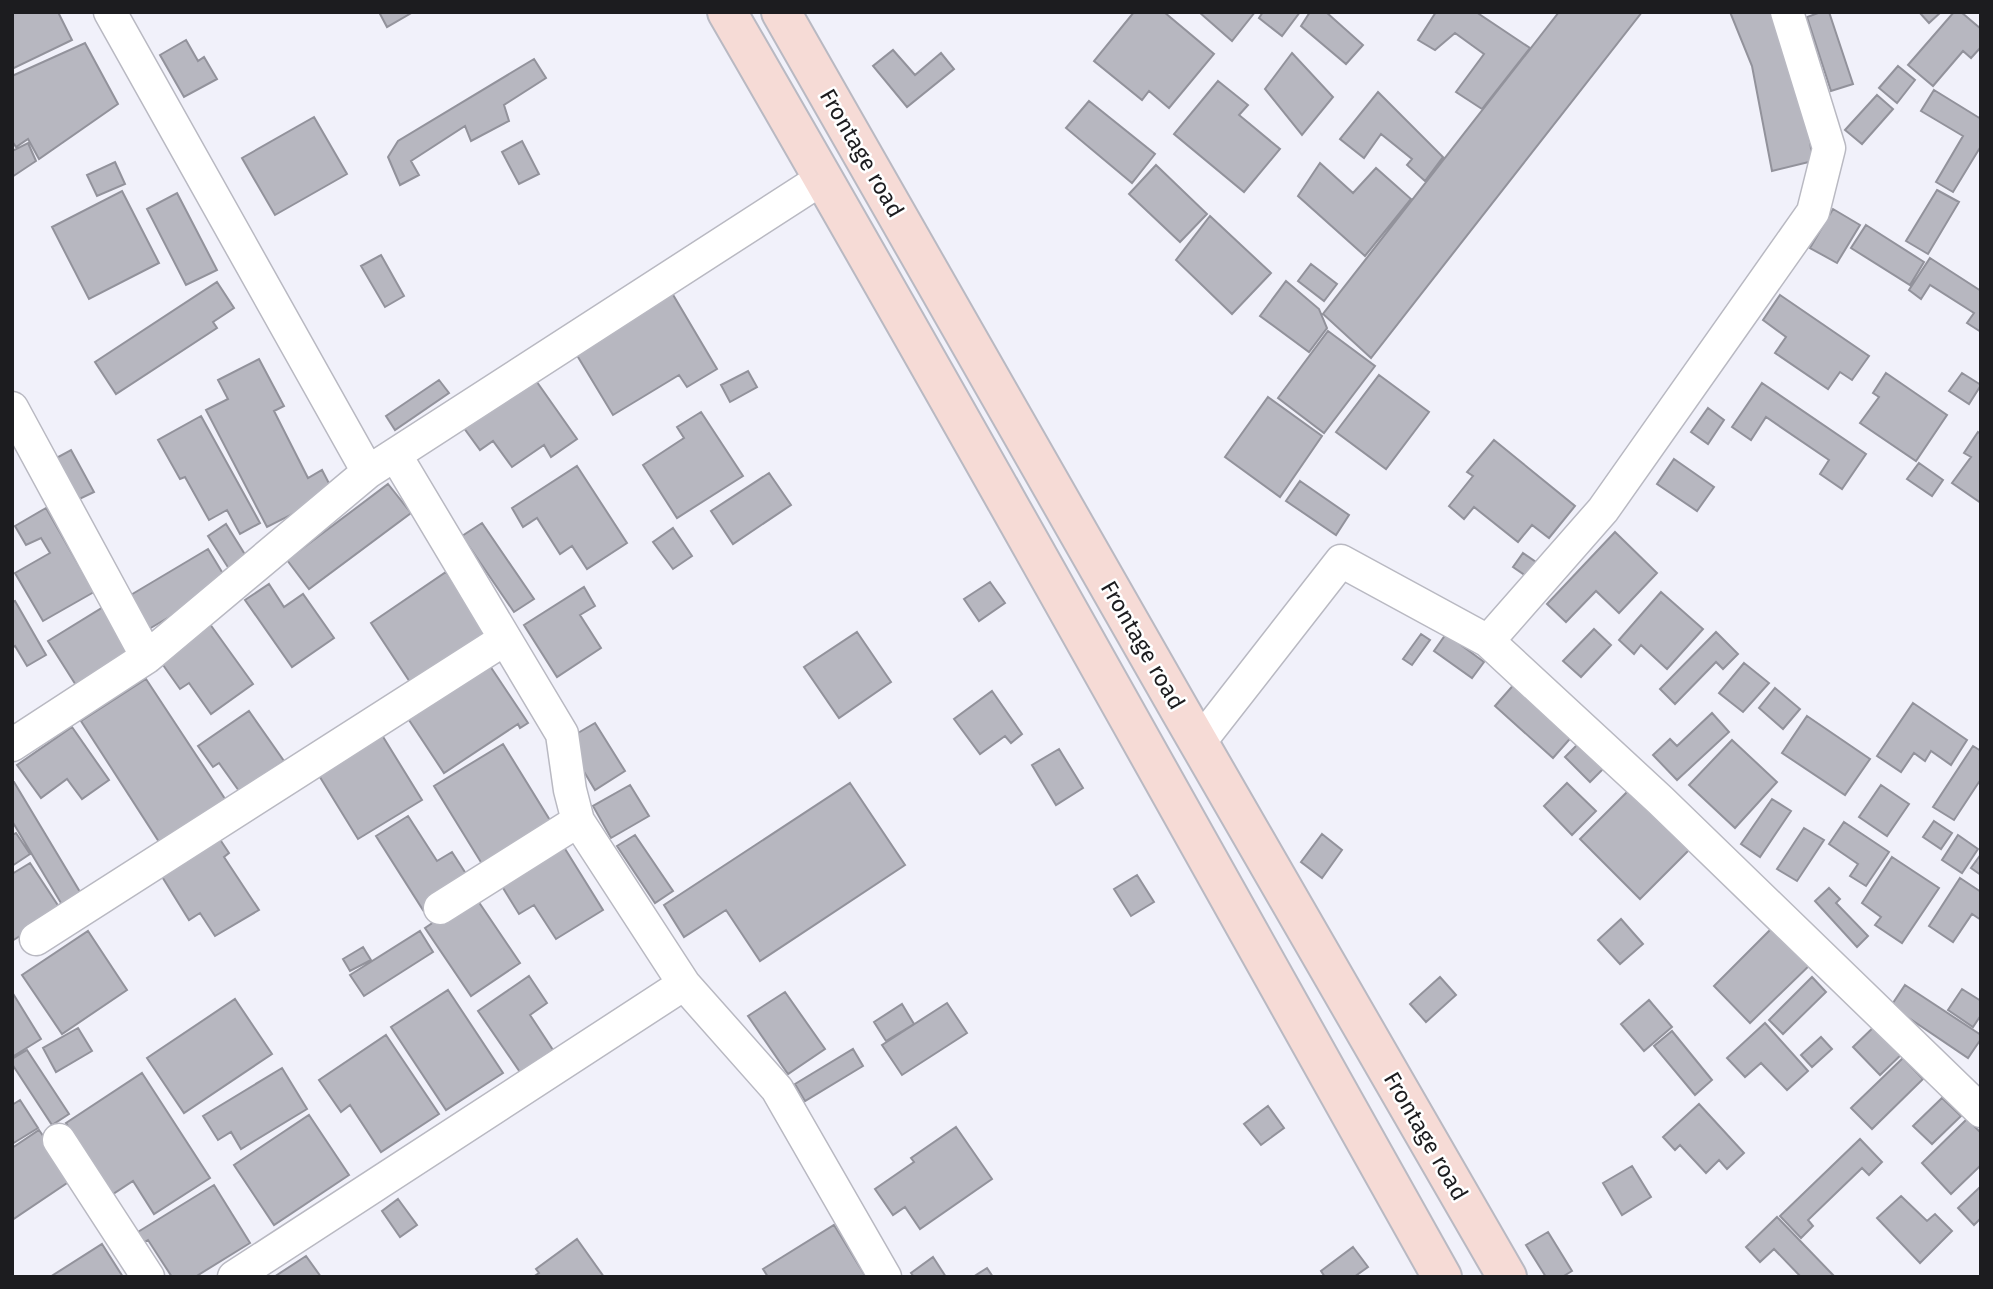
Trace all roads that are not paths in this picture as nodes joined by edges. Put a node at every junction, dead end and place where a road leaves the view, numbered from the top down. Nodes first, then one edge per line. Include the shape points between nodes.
1 (110, 12) edge
2 (727, 12) edge
3 (781, 12) edge
4 (1787, 12) edge
5 (823, 178) junction
6 (12, 408) edge
7 (396, 456) junction
8 (368, 472) junction
9 (505, 639) junction
10 (1488, 640) junction
11 (146, 657) junction
12 (1190, 728) junction
13 (1139, 736) junction
14 (12, 745) edge
15 (578, 821) junction
16 (440, 908) dead end
17 (36, 939) dead end
18 (684, 984) junction
19 (1981, 1111) edge
20 (59, 1140) dead end
21 (148, 1277) edge
22 (234, 1277) edge
23 (885, 1277) edge
24 (1443, 1277) edge
25 (1507, 1277) edge

1 - 8 street
2 - 5 main road
3 - 12 main road, Frontage road
4 - 10 street via 1829,148 1813,212 1603,510
5 - 7 street
5 - 13 main road
6 - 11 street
7 - 8 street
7 - 9 street
8 - 11 street
9 - 15 street via 562,734
9 - 17 street
10 - 12 street via 1341,561
10 - 19 street
11 - 14 street
12 - 13 main road
12 - 25 main road, Frontage road
13 - 24 main road
15 - 16 street
15 - 18 street
18 - 22 street
18 - 23 street via 777,1089
20 - 21 street

